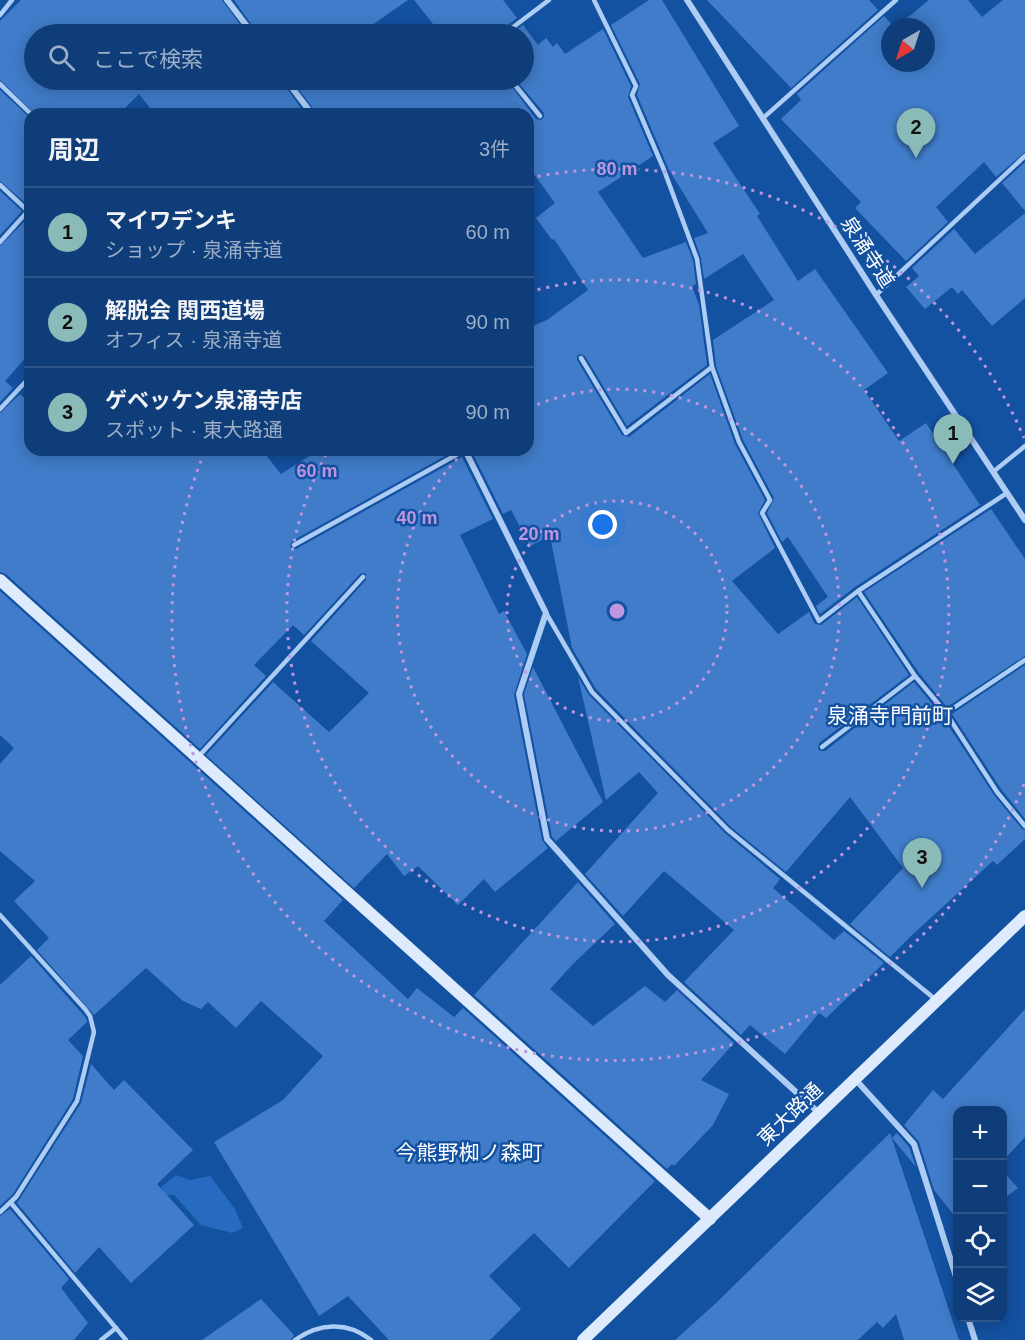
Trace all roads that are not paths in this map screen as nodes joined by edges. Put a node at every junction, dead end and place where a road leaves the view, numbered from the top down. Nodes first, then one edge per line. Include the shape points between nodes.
1 (12, 0) edge
2 (227, 0) edge
3 (549, 0) edge
4 (594, 0) edge
5 (687, 0) edge
6 (896, 0) edge
7 (0, 15) edge
8 (245, 24) edge
9 (517, 24) edge
10 (0, 84) edge
11 (294, 90) edge
12 (519, 90) edge
13 (25, 108) edge
14 (307, 108) edge
15 (534, 108) edge
16 (534, 109) edge
17 (540, 116) dead end
18 (763, 118) junction
19 (1025, 156) edge
20 (0, 185) edge
21 (24, 207) edge
22 (24, 215) edge
23 (0, 242) edge
24 (876, 295) junction
25 (581, 358) dead end
26 (712, 368) junction
27 (24, 383) edge
28 (0, 409) edge
29 (1025, 446) edge
30 (454, 456) edge
31 (468, 456) edge
32 (993, 472) junction
33 (1007, 493) junction
34 (1025, 520) edge
35 (294, 544) dead end
36 (363, 577) dead end
37 (0, 580) edge
38 (858, 591) junction
39 (546, 613) junction
40 (1025, 660) edge
41 (915, 676) junction
42 (946, 713) junction
43 (822, 747) dead end
44 (199, 757) junction
45 (1025, 826) edge
46 (0, 915) edge
47 (1025, 916) edge
48 (936, 1000) junction
49 (855, 1079) junction
50 (819, 1113) junction
51 (11, 1203) junction
52 (0, 1212) edge
53 (710, 1219) junction
54 (953, 1270) edge
55 (970, 1322) edge
56 (116, 1328) junction
57 (101, 1340) edge
58 (126, 1340) edge
59 (295, 1340) edge
60 (370, 1340) edge
61 (583, 1340) edge
62 (975, 1340) edge

1 - 7 lane
2 - 8 street
3 - 9 lane
4 - 26 lane via 636,86 632,95 697,259
5 - 18 street, 泉涌寺道
6 - 18 lane
10 - 13 lane
11 - 14 street
12 - 15 lane
16 - 17 lane
18 - 24 street, 泉涌寺道
19 - 24 lane
20 - 21 lane
22 - 23 lane
24 - 32 street, 泉涌寺道
25 - 26 lane via 626,434
26 - 38 lane via 739,442 770,500 762,513 819,621
27 - 28 lane
29 - 32 lane
30 - 35 lane
31 - 39 street
32 - 33 street, 泉涌寺道
33 - 34 street, 泉涌寺道
33 - 38 lane
36 - 44 lane
37 - 44 street
38 - 41 lane
39 - 48 lane via 592,692 728,830
39 - 50 street via 519,694 547,839 668,975
40 - 42 lane
41 - 42 lane
41 - 43 lane
42 - 45 lane via 997,792
44 - 53 street
46 - 51 lane via 90,1016 94,1032 77,1101
47 - 48 street, 東大路通
48 - 49 street, 東大路通
49 - 50 street, 東大路通
49 - 54 street via 914,1144
50 - 53 street, 東大路通
51 - 52 lane
51 - 56 lane
53 - 61 street, 東大路通
55 - 62 street
56 - 57 lane
56 - 58 lane
59 - 60 lane via 312,1330 334,1326 356,1330

